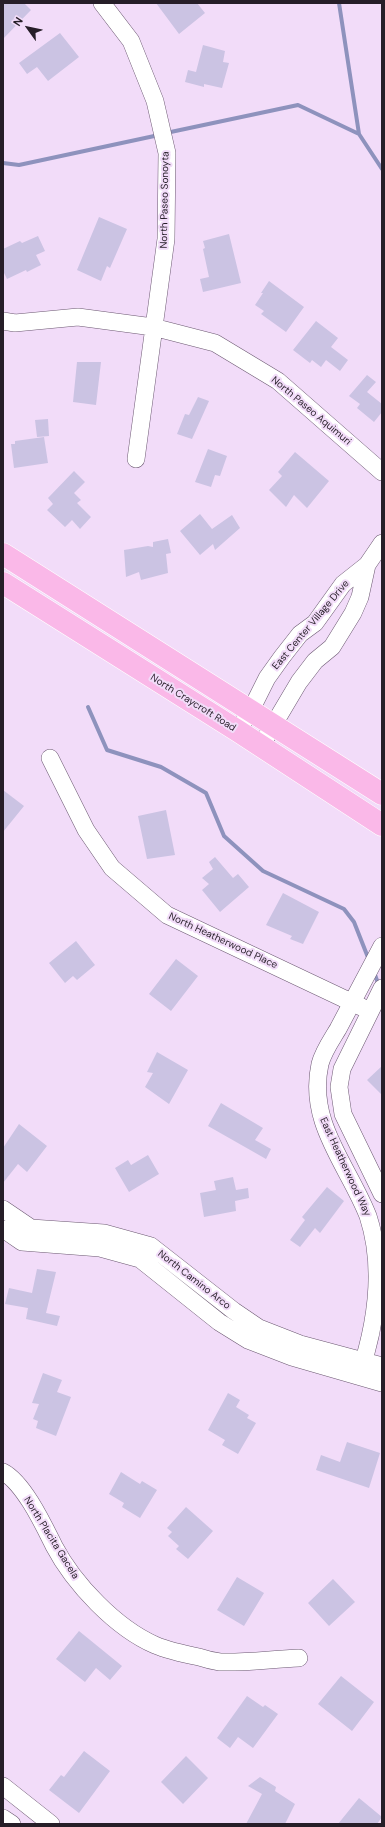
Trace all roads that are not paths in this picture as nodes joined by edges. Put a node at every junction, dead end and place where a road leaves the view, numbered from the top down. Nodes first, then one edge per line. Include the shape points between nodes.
1 (102, 3) edge
2 (3, 321) edge
3 (153, 327) junction
4 (136, 459) dead end
5 (382, 472) edge
6 (382, 543) edge
7 (3, 554) edge
8 (367, 565) junction
9 (3, 583) edge
10 (251, 710) junction
11 (273, 725) junction
12 (238, 731) junction
13 (260, 746) junction
14 (50, 758) dead end
15 (382, 794) edge
16 (382, 825) edge
17 (382, 946) edge
18 (382, 988) edge
19 (352, 1003) junction
20 (370, 1011) junction
21 (382, 1194) edge
22 (3, 1209) edge
23 (3, 1229) edge
24 (362, 1368) junction
25 (382, 1377) edge
26 (3, 1472) edge
27 (299, 1658) dead end
28 (3, 1786) edge
29 (3, 1818) edge
30 (12, 1824) edge
31 (51, 1824) edge

1 - 3 street, North Paseo Sonoyta via 131,41 155,101 167,153 166,239
2 - 3 street, North Paseo Aquimuri via 78,317
3 - 4 street, North Paseo Sonoyta
3 - 5 street, North Paseo Aquimuri via 215,343 278,381
6 - 8 street, East Center Village Drive
7 - 10 main road
8 - 10 street, East Center Village Drive via 343,584 315,623 300,634 267,678
8 - 11 street, East Center Village Drive via 360,597 353,613 332,647 315,661 299,682
9 - 12 main road, North Craycroft Road
10 - 11 main road
10 - 12 street, East Center Village Drive
11 - 13 street, East Center Village Drive
11 - 15 main road
12 - 13 main road, North Craycroft Road
13 - 16 main road, North Craycroft Road
14 - 19 street, North Heatherwood Place via 86,830 112,868 167,915
17 - 19 street, East Heatherwood Way
18 - 20 street, East Heatherwood Way
19 - 20 street, North Heatherwood Place
19 - 24 street, East Heatherwood Way via 320,1062 317,1087 321,1120 368,1216 376,1246 379,1279 375,1316
20 - 21 street, East Heatherwood Way via 342,1069 339,1087 343,1114
22 - 24 street, North Camino Arco via 31,1228 104,1233 152,1246 259,1328
23 - 24 street, North Camino Arco via 22,1242 100,1248 140,1259 219,1322 248,1340 292,1357
24 - 25 street, North Camino Arco
26 - 27 street, North Placita Gacela via 29,1501 55,1548 88,1594 116,1621 154,1644 180,1654 219,1662
28 - 31 street
29 - 30 street

